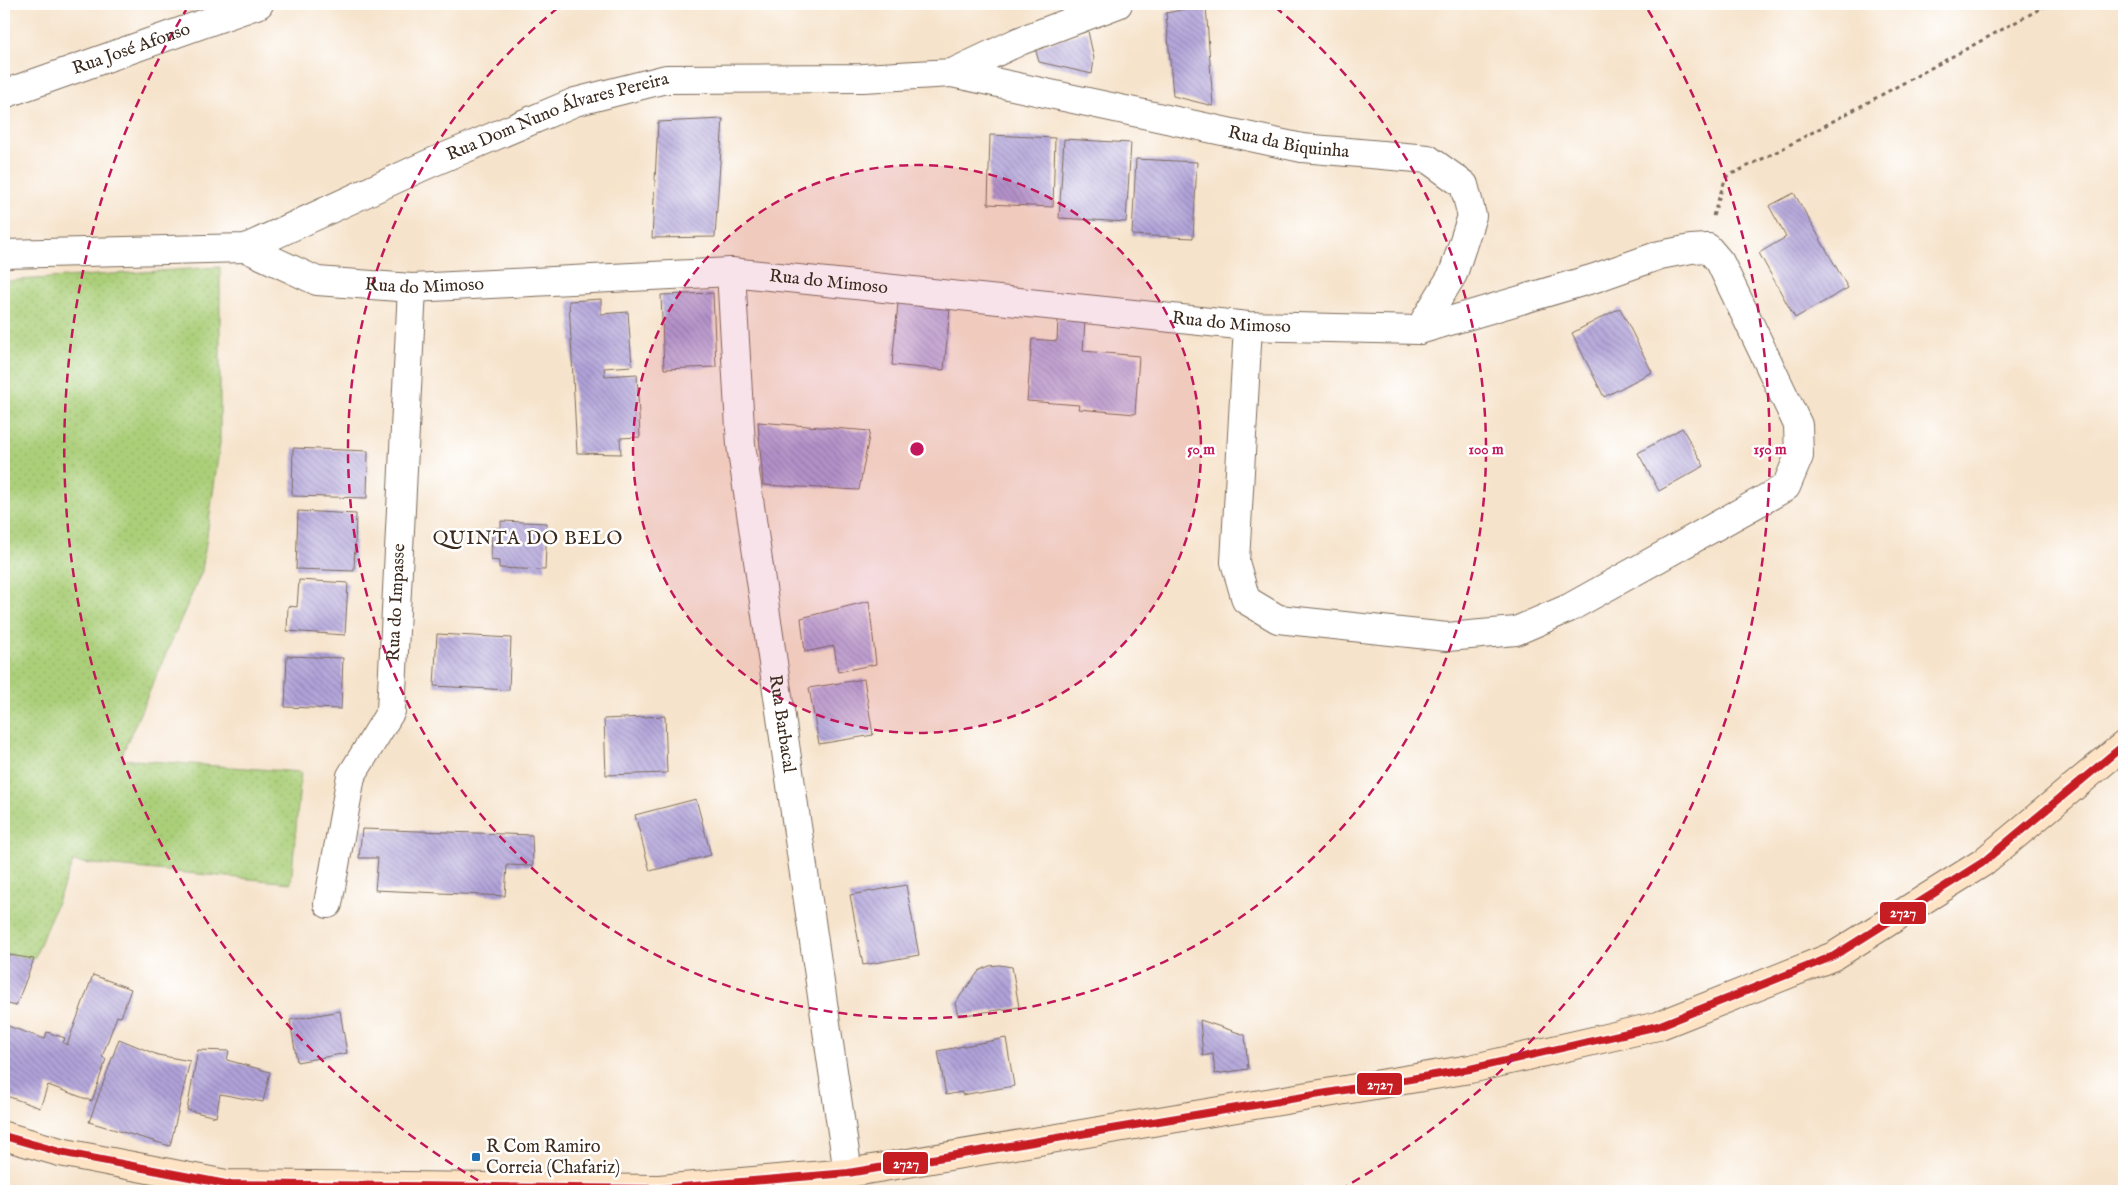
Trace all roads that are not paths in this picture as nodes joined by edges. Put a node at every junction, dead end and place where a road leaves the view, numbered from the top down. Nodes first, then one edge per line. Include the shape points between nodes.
1 (259, 4) edge
2 (1118, 4) edge
3 (952, 73) junction
4 (4, 94) edge
5 (246, 248) junction
6 (4, 254) edge
7 (731, 272) junction
8 (412, 288) junction
9 (1248, 326) junction
10 (1419, 330) junction
11 (2124, 745) edge
12 (328, 904) dead end
13 (4, 1136) edge
14 (848, 1173) junction
15 (662, 1190) edge

1 - 4 street, Rua José Afonso
2 - 3 street, Rua Dom Nuno Álvares Pereira via 1020,41
3 - 5 street, Rua Dom Nuno Álvares Pereira via 863,78 666,79 575,102 426,165
3 - 10 street, Rua da Biquinha via 1302,148 1428,159 1464,185 1472,216 1453,274
5 - 6 street, Rua Dom Nuno Álvares Pereira
5 - 8 street, Rua do Mimoso via 317,281
7 - 8 street, Rua do Mimoso
7 - 9 street, Rua do Mimoso
7 - 14 street, Rua Barbacal via 741,445
8 - 12 street, Rua do Impasse via 391,711 351,776
9 - 10 street, Rua do Mimoso
9 - 10 street, Rua do Mimoso via 1235,562 1246,600 1278,620 1447,637 1516,631 1568,608 1786,487 1799,456 1798,426 1720,262 1708,248 1660,255 1596,278
11 - 14 street via 1982,863 1834,956 1658,1026 1470,1069
13 - 15 street via 60,1152 226,1184
14 - 15 street

